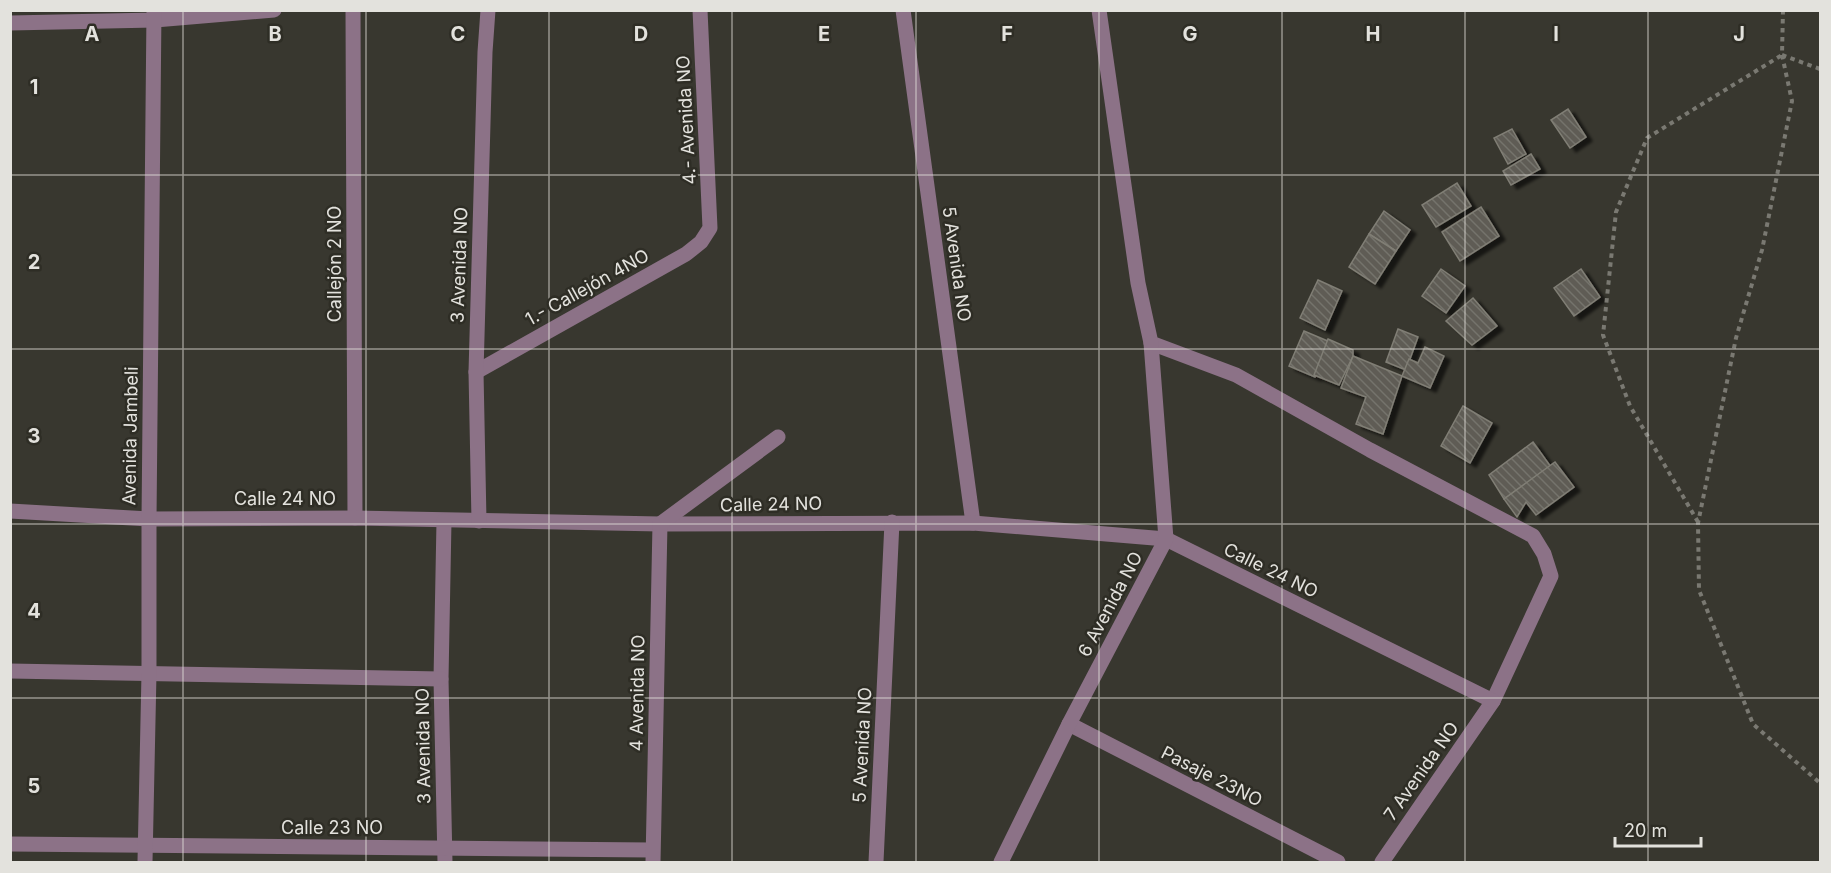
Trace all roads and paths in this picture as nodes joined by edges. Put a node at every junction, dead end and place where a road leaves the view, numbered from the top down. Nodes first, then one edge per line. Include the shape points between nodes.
1 (274, 10) edge
2 (353, 10) edge
3 (488, 10) edge
4 (700, 10) edge
5 (903, 10) edge
6 (1100, 10) edge
7 (1783, 10) edge
8 (154, 15) edge
9 (10, 23) edge
10 (1782, 55) junction
11 (1821, 69) edge
12 (710, 228) joint
13 (1151, 343) junction
14 (476, 372) junction
15 (778, 436) dead end
16 (10, 511) edge
17 (355, 518) junction
18 (148, 519) junction
19 (444, 521) junction
20 (479, 521) junction
21 (892, 522) junction
22 (973, 522) junction
23 (1698, 523) junction
24 (660, 524) junction
25 (1166, 539) junction
26 (10, 671) edge
27 (149, 673) junction
28 (441, 680) junction
29 (1493, 701) junction
30 (1068, 724) junction
31 (1821, 783) edge
32 (10, 844) edge
33 (145, 845) junction
34 (445, 855) edge
35 (652, 856) edge
36 (145, 862) edge
37 (876, 862) edge
38 (1001, 862) edge
39 (1338, 862) edge
40 (1382, 862) edge

1 - 8 street
2 - 17 street, Callejón 2 NO
3 - 14 street, 3 Avenida NO
4 - 12 street, 4.- Avenida NO
5 - 22 street, 5 Avenida NO
6 - 13 street, 6 Avenida NO via 1138,283
7 - 10 path
8 - 9 street
8 - 18 street, Avenida Jambeli
10 - 11 path
10 - 23 path via 1792,101 1762,250 1736,338
10 - 23 path via 1647,138 1616,212 1603,335 1630,406
12 - 14 street, 1.- Callejón 4NO via 686,254
13 - 25 street, 6 Avenida NO
13 - 29 street, 7 Avenida NO via 1236,375 1533,536 1551,576
14 - 20 street, 3 Avenida NO
15 - 24 street
16 - 18 street, Calle 24 NO
17 - 18 street, Calle 24 NO
17 - 19 street, Calle 24 NO
18 - 27 street, Avenida Jambeli
19 - 20 street, Calle 24 NO
19 - 28 street, 3 Avenida NO
20 - 24 street, Calle 24 NO
21 - 22 street, Calle 24 NO
21 - 24 street, Calle 24 NO
21 - 37 street, 5 Avenida NO
22 - 25 street, Calle 24 NO
23 - 31 path via 1699,590 1753,723
24 - 35 street, 4 Avenida NO
25 - 29 street, Calle 24 NO
25 - 30 street, 6 Avenida NO
26 - 27 street
27 - 28 street
27 - 33 street, Avenida Jambeli
28 - 34 street, 3 Avenida NO
29 - 40 street, 7 Avenida NO
30 - 38 street, 6 Avenida NO
30 - 39 street, Pasaje 23NO
32 - 33 street, Calle 23 NO
33 - 34 street, Calle 23 NO
33 - 36 street, Avenida Jambeli
34 - 35 street, Calle 23 NO

